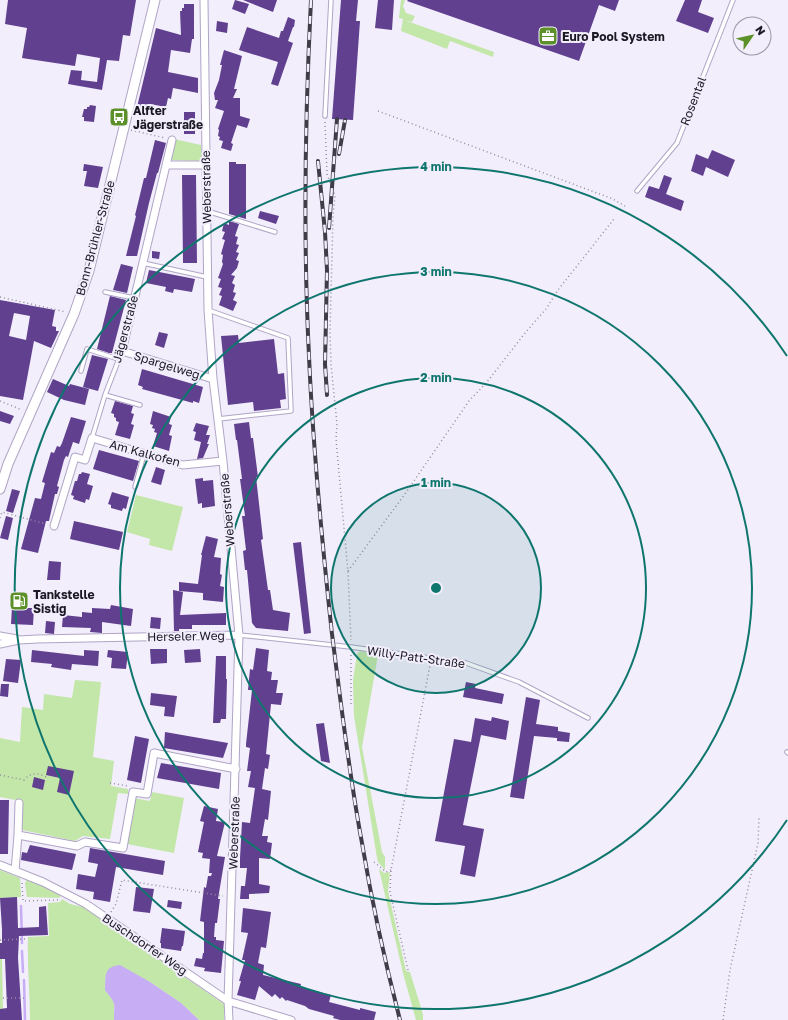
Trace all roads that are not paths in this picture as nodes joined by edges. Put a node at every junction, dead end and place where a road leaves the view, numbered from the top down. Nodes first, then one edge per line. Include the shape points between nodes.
1 (155, 0) edge
2 (204, 0) edge
3 (331, 0) edge
4 (733, 0) edge
5 (325, 116) road end
6 (172, 140) road end
7 (166, 165) junction
8 (206, 165) junction
9 (637, 191) dead end
10 (207, 211) junction
11 (275, 232) dead end
12 (142, 263) junction
13 (207, 277) junction
14 (105, 292) dead end
15 (134, 298) junction
16 (208, 310) junction
17 (122, 351) junction
18 (118, 359) junction
19 (81, 371) dead end
20 (213, 379) junction
21 (105, 395) junction
22 (140, 405) dead end
23 (218, 419) junction
24 (92, 438) junction
25 (144, 454) junction
26 (223, 461) junction
27 (135, 487) dead end
28 (0, 489) edge
29 (51, 525) road end
30 (239, 635) junction
31 (0, 636) edge
32 (19, 640) junction
33 (1, 646) edge
34 (351, 647) joint
35 (588, 718) dead end
36 (236, 769) junction
37 (19, 803) dead end
38 (18, 835) junction
39 (0, 865) edge
40 (18, 872) junction
41 (228, 1001) junction
42 (229, 1020) edge
43 (291, 1020) edge

1 - 28 street, Bonn-Brühler-Straße via 89,271 74,314 8,464
2 - 8 street, Weberstraße
3 - 5 lane
4 - 9 lane, Rosental via 676,143
6 - 7 street, Jägerstraße
7 - 8 street
7 - 12 street, Jägerstraße
8 - 10 street, Weberstraße
10 - 11 lane
10 - 13 street, Weberstraße
12 - 13 lane
12 - 15 street, Jägerstraße
13 - 16 street, Weberstraße
14 - 15 lane
15 - 17 street, Jägerstraße
16 - 20 street, Weberstraße
16 - 23 lane via 288,338 291,411
17 - 18 lane, Jägerstraße
17 - 20 street, Spargelweg
18 - 19 lane via 87,349
18 - 21 lane, Jägerstraße
20 - 23 street, Weberstraße
21 - 22 lane
21 - 24 lane, Jägerstraße
23 - 26 street, Weberstraße
24 - 25 street, Am Kalkofen
24 - 29 street, Jägerstraße via 85,460 75,457
25 - 26 street, Am Kalkofen via 183,465
25 - 27 lane
26 - 30 street, Weberstraße
30 - 32 street, Herseler Weg
30 - 34 lane, Herseler Weg
30 - 36 street, Weberstraße
31 - 32 street, Herseler Weg
32 - 33 street, Herseler Weg
34 - 35 lane, Willy-Patt-Straße via 466,663 511,680
36 - 38 street via 154,753 147,794 133,792 122,848 85,842 77,846
36 - 41 street, Weberstraße
37 - 38 street
38 - 40 street
39 - 40 street, Buschdorfer Weg
40 - 41 street, Buschdorfer Weg via 86,904
41 - 42 street, Weberstraße
41 - 43 street, Buschdorfer Weg

